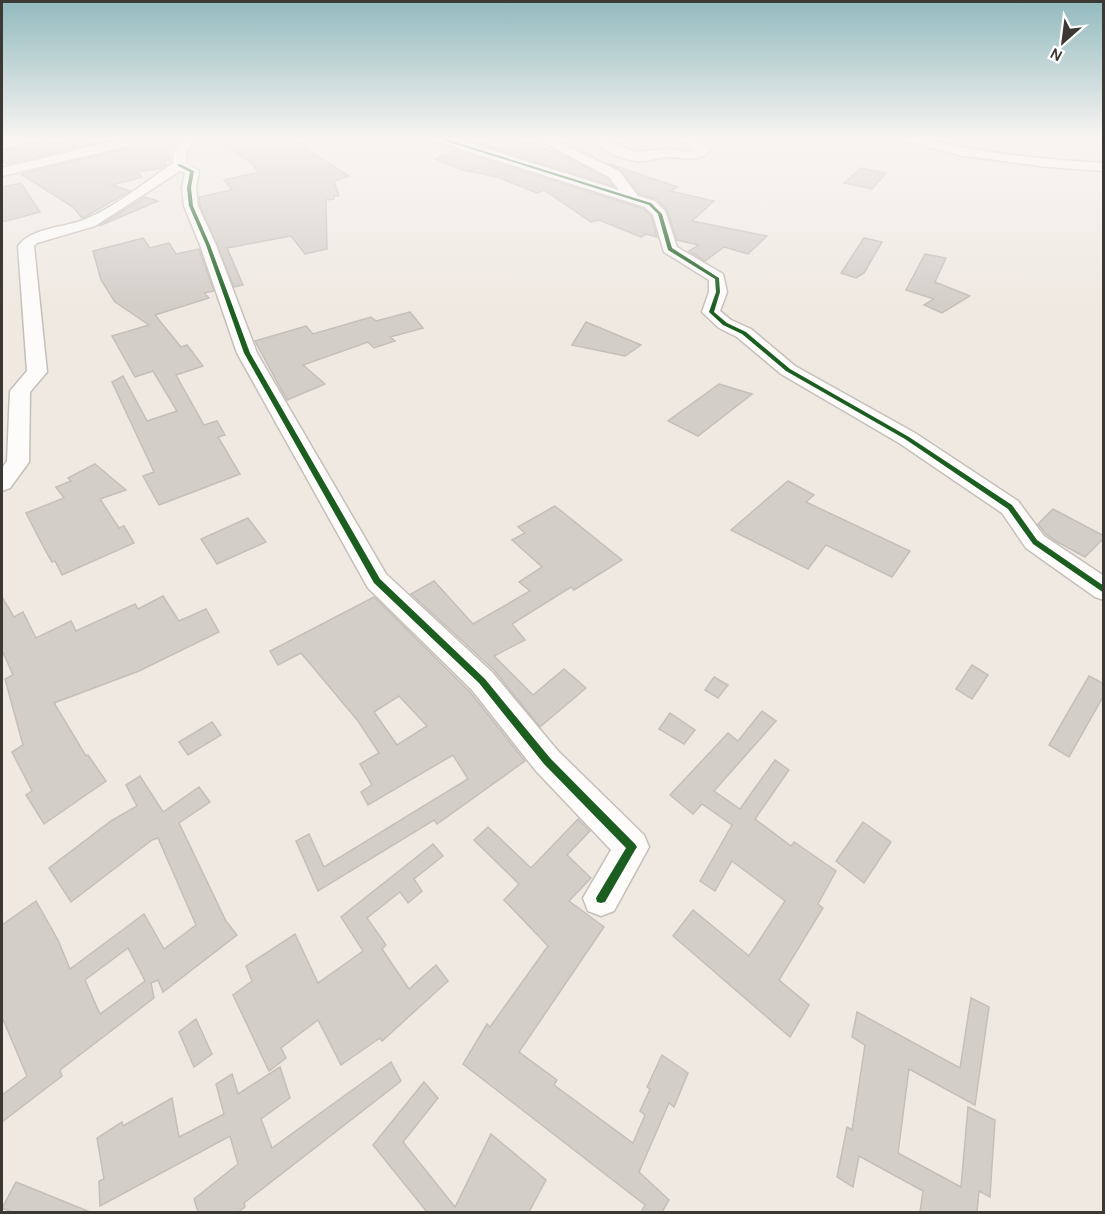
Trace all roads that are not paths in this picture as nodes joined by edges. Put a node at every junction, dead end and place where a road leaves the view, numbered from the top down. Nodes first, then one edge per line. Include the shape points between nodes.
1 (136, 194) edge
2 (190, 194) edge
3 (617, 194) edge
4 (630, 194) edge
5 (634, 199) junction
6 (2, 483) edge
7 (1104, 590) edge
8 (601, 898) dead end

1 - 6 street via 99,218 31,240 26,246 37,372 20,391 18,462
2 - 8 street via 247,353 376,581 482,681 547,762 632,847
3 - 5 street
4 - 5 street
5 - 7 street via 650,204 660,214 670,249 717,278 718,292 711,312 725,324 744,333 788,370 907,438 1010,507 1035,542

